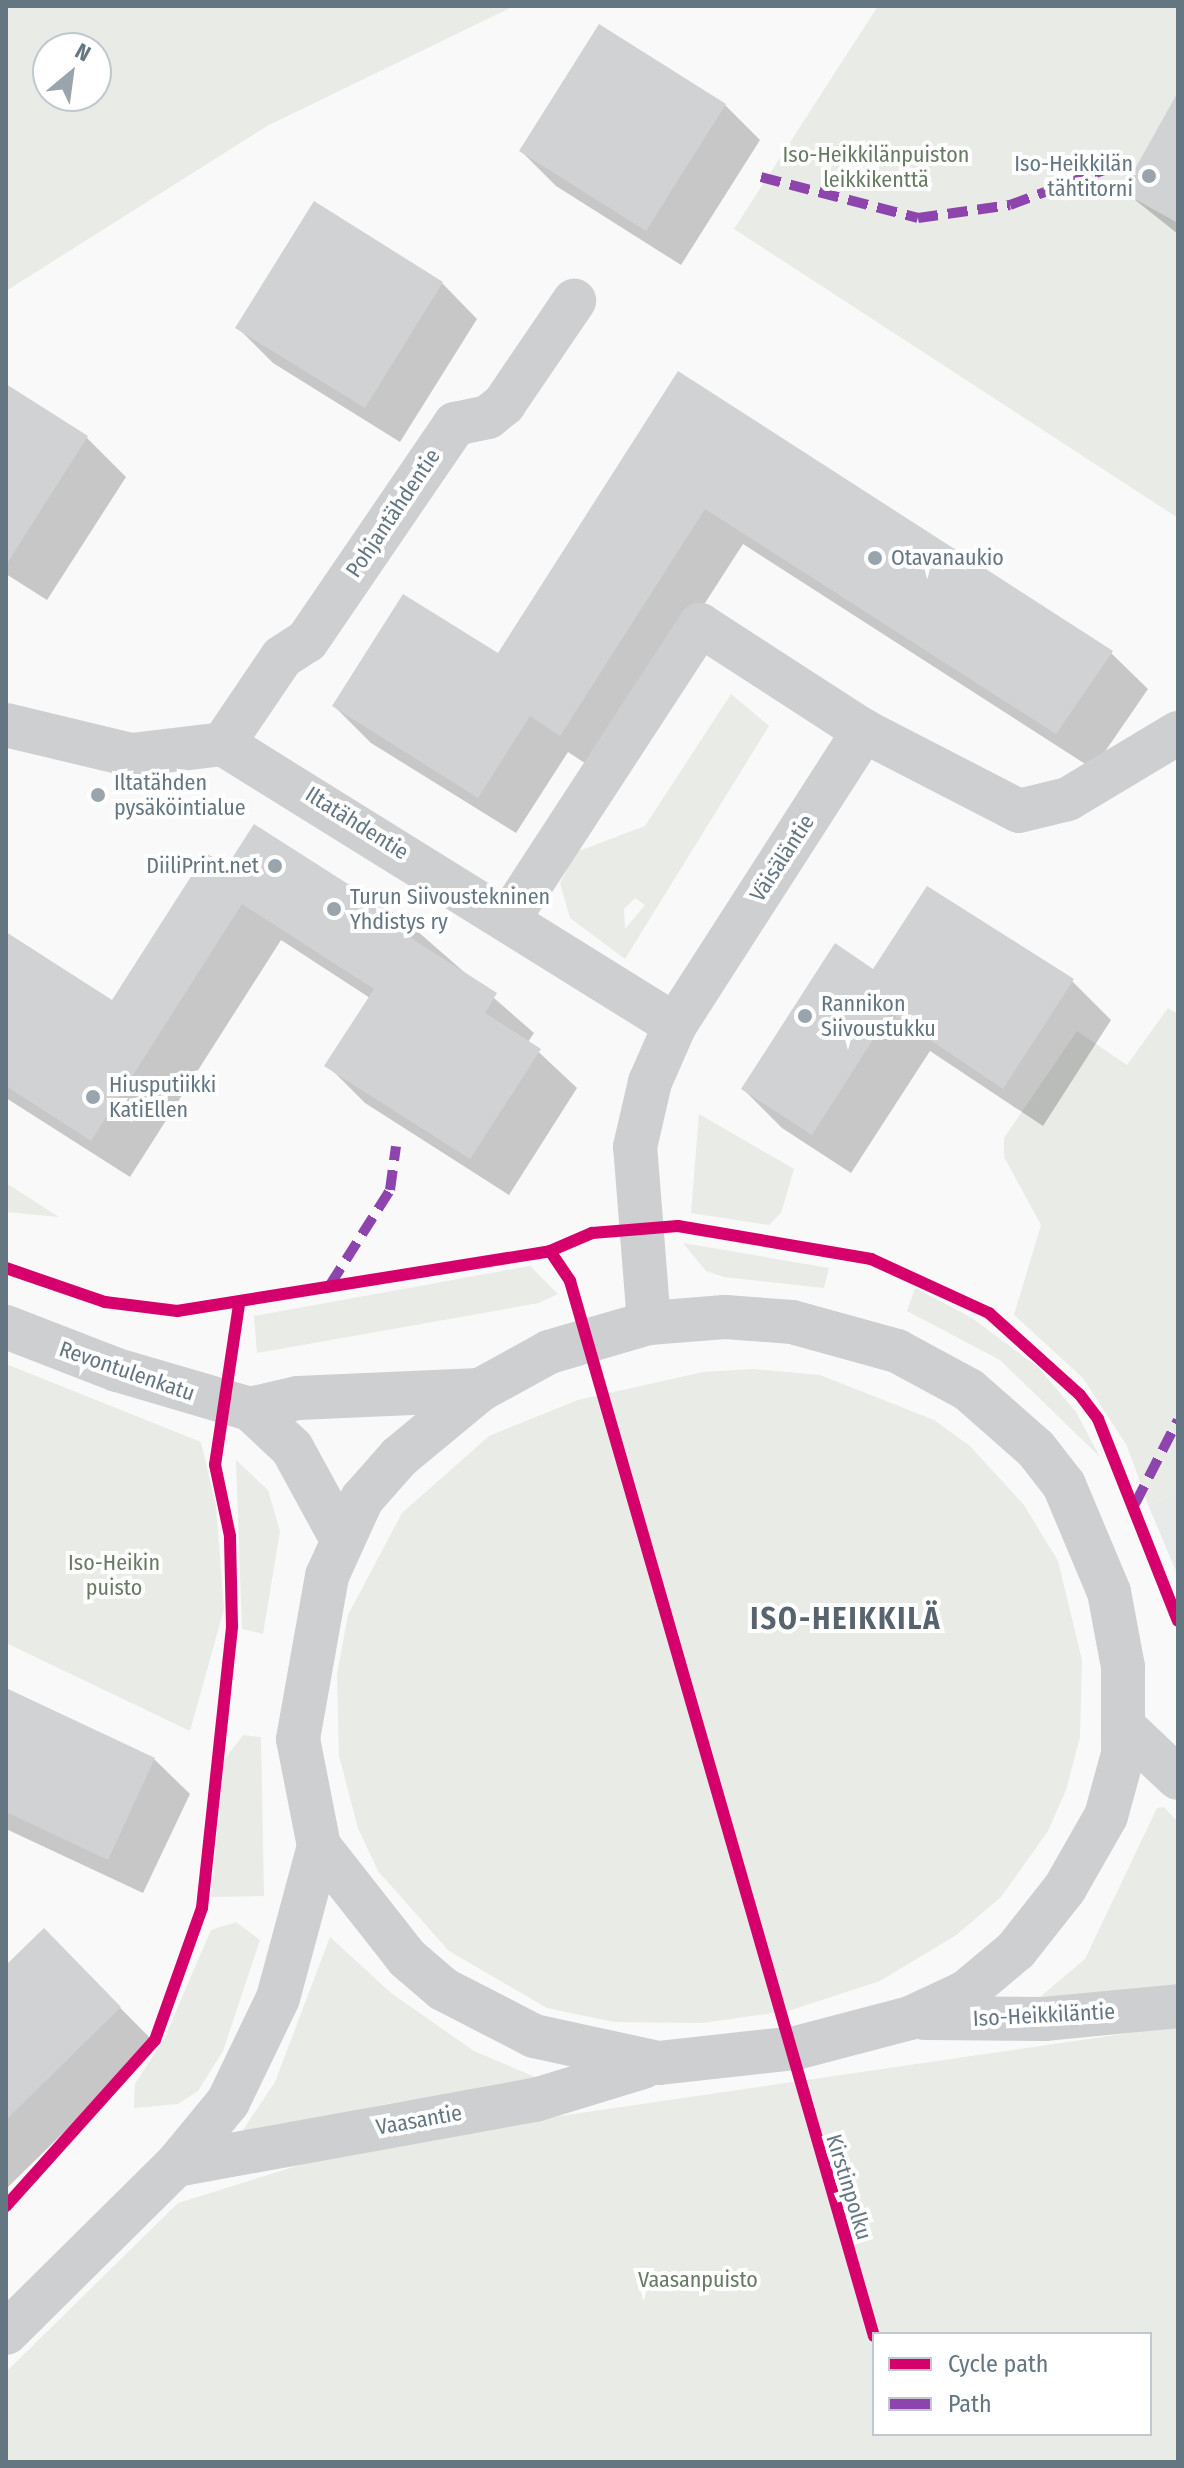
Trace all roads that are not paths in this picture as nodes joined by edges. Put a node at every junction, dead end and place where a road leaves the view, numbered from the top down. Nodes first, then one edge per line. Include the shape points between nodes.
1 (574, 301) dead end
2 (6, 725) edge
3 (864, 731) junction
4 (1178, 733) edge
5 (223, 744) junction
6 (509, 918) junction
7 (675, 1025) junction
8 (649, 1323) junction
9 (6, 1327) edge
10 (480, 1390) junction
11 (250, 1409) junction
12 (341, 1538) junction
13 (1124, 1727) junction
14 (1178, 1778) edge
15 (319, 1846) junction
16 (1178, 2006) edge
17 (910, 2018) junction
18 (658, 2063) junction
19 (176, 2165) junction
20 (6, 2333) edge

1 - 5 street, Pohjantähdentie via 504,404 488,417 455,424 307,641 282,657
2 - 5 street via 131,755
3 - 4 street via 1019,811 1068,799
3 - 6 street via 700,625
3 - 7 street, Väisäläntie
5 - 6 street, Iltatähdentie
6 - 7 street, Iltatähdentie
7 - 8 street, Väisäläntie via 635,1147
8 - 10 street via 549,1352
8 - 13 street via 725,1317 857,1337 934,1369 998,1412 1064,1485 1092,1541 1117,1631
9 - 11 street, Revontulenkatu via 117,1370
10 - 11 street, Revontulenkatu via 298,1398
10 - 12 street via 387,1468
11 - 12 street, Revontulenkatu via 292,1448
12 - 15 street via 313,1619 298,1739
13 - 14 street
13 - 17 street via 1120,1780 1106,1816 1035,1929 966,1992
15 - 18 street via 370,1919 443,1989 534,2036
15 - 19 street via 278,1998 252,2057 228,2102
16 - 17 street, Iso-Heikkiläntie via 1044,2019
17 - 18 street via 796,2048
18 - 19 street, Vaasantie via 535,2100
19 - 20 street

